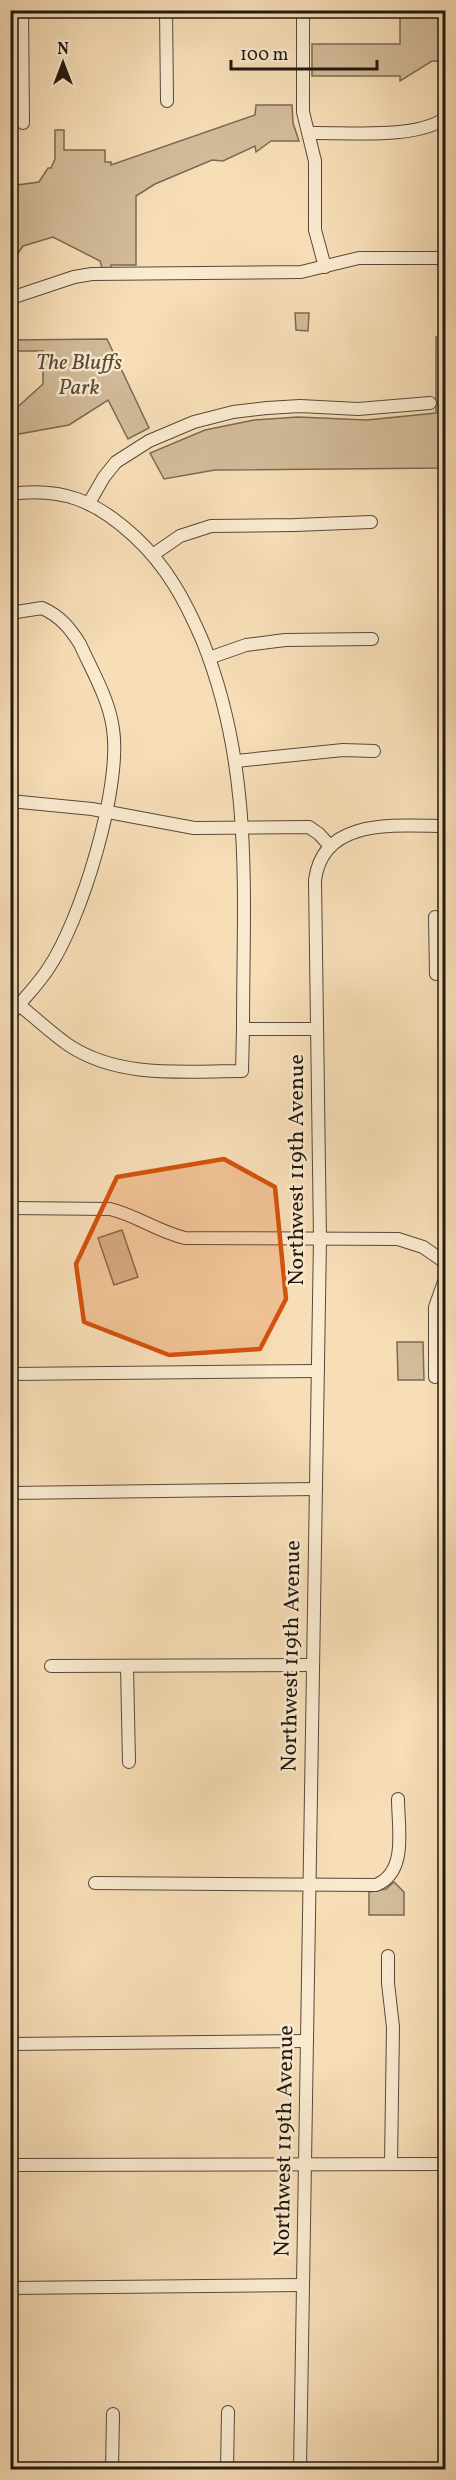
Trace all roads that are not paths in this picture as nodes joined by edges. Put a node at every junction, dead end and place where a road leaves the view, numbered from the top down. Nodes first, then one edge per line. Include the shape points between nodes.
1 (22, 10) edge
2 (166, 10) edge
3 (303, 10) edge
4 (167, 101) dead end
5 (446, 118) edge
6 (23, 123) dead end
7 (309, 133) junction
8 (446, 258) edge
9 (325, 267) junction
10 (17, 296) dead end
11 (430, 403) dead end
12 (10, 494) edge
13 (89, 503) junction
14 (371, 522) dead end
15 (154, 554) junction
16 (10, 613) edge
17 (372, 639) dead end
18 (209, 658) junction
19 (374, 750) dead end
20 (236, 761) junction
21 (10, 801) edge
22 (105, 811) junction
23 (446, 826) edge
24 (243, 828) junction
25 (330, 846) junction
26 (435, 917) dead end
27 (440, 935) edge
28 (436, 974) dead end
29 (19, 1005) junction
30 (10, 1016) edge
31 (243, 1029) junction
32 (317, 1029) junction
33 (10, 1208) edge
34 (320, 1239) junction
35 (446, 1263) edge
36 (446, 1276) edge
37 (318, 1371) junction
38 (10, 1374) edge
39 (435, 1377) dead end
40 (316, 1489) junction
41 (10, 1493) edge
42 (313, 1665) junction
43 (51, 1666) dead end
44 (127, 1666) junction
45 (129, 1762) dead end
46 (398, 1799) dead end
47 (95, 1883) dead end
48 (310, 1883) junction
49 (388, 1956) dead end
50 (307, 2041) junction
51 (10, 2044) edge
52 (305, 2164) junction
53 (391, 2164) junction
54 (446, 2164) edge
55 (10, 2165) edge
56 (303, 2285) junction
57 (10, 2288) edge
58 (228, 2412) dead end
59 (113, 2414) dead end
60 (112, 2469) edge
61 (227, 2469) edge
62 (300, 2469) edge

1 - 6 street
2 - 4 street
3 - 7 street via 303,112
5 - 7 street via 430,127 410,131
7 - 9 street via 315,161 316,238
8 - 9 street via 359,258
9 - 10 street via 301,272 82,275
11 - 13 street via 374,409 267,408 194,422 149,441 116,462
12 - 13 street via 38,491
13 - 15 street via 122,525
14 - 15 street via 211,526 180,536
15 - 18 street via 186,602
16 - 22 street via 42,608 63,621 80,644 114,730 115,756
17 - 18 street via 285,640 246,645
18 - 20 street
19 - 20 street
20 - 24 street
21 - 22 street
22 - 24 street via 176,826
22 - 29 street via 88,881 69,932 48,969
23 - 25 street via 371,827 346,835
24 - 25 street via 309,827
24 - 31 street
25 - 32 street, Northwest 119th Avenue via 321,858 315,880
26 - 27 street
27 - 28 street
29 - 30 street
29 - 31 street via 70,1046 128,1069 242,1071
31 - 32 street
32 - 34 street, Northwest 119th Avenue
33 - 34 street via 110,1209 185,1238
34 - 35 street via 398,1239 423,1247
34 - 37 street, Northwest 119th Avenue
36 - 39 street via 435,1307
37 - 38 street
37 - 40 street, Northwest 119th Avenue
40 - 41 street
40 - 42 street, Northwest 119th Avenue
42 - 44 street
42 - 48 street, Northwest 119th Avenue
43 - 44 street
44 - 45 street
46 - 48 street via 397,1864 388,1878 370,1886
47 - 48 street
48 - 50 street, Northwest 119th Avenue
49 - 53 street via 393,2027
50 - 51 street
50 - 52 street, Northwest 119th Avenue
52 - 53 street
52 - 55 street
52 - 56 street, Northwest 119th Avenue
53 - 54 street
56 - 57 street
56 - 62 street, Northwest 119th Avenue
58 - 61 street
59 - 60 street

